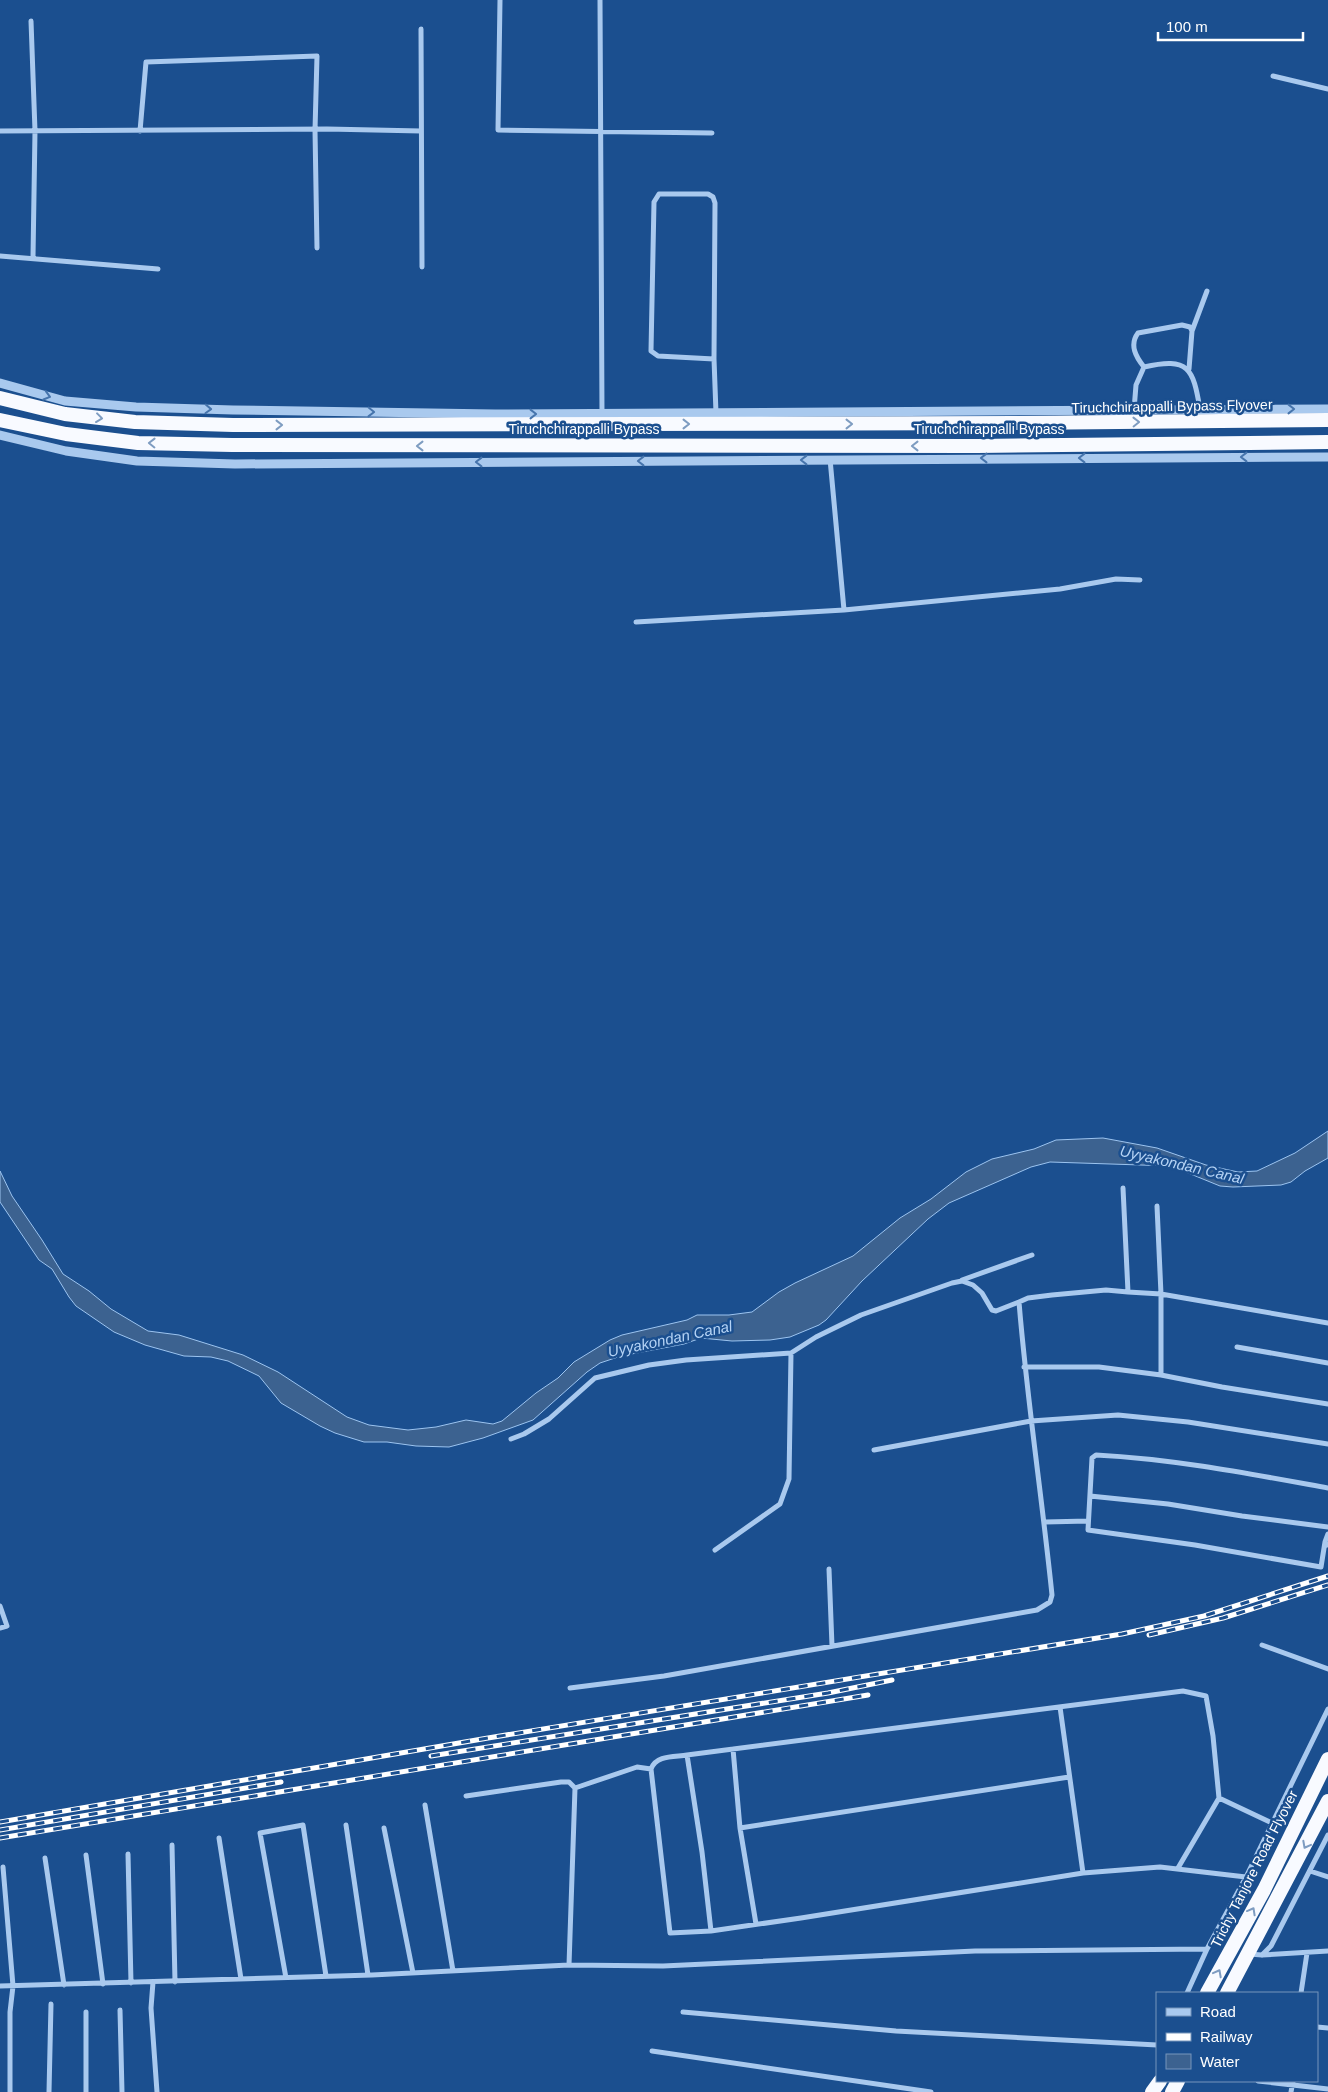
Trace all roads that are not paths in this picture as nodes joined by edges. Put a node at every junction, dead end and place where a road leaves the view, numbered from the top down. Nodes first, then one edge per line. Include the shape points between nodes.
1 (500, 0) edge
2 (600, 0) edge
3 (31, 21) dead end
4 (421, 29) dead end
5 (1272, 76) dead end
6 (1328, 89) edge
7 (0, 130) edge
8 (315, 130) junction
9 (35, 131) junction
10 (140, 131) junction
11 (421, 131) junction
12 (601, 132) junction
13 (712, 133) dead end
14 (317, 248) dead end
15 (0, 256) edge
16 (33, 257) junction
17 (422, 267) dead end
18 (158, 269) dead end
19 (1208, 291) dead end
20 (1192, 331) junction
21 (714, 359) junction
22 (1144, 367) junction
23 (1189, 369) junction
24 (0, 383) edge
25 (0, 398) edge
26 (1200, 409) junction
27 (1328, 409) edge
28 (1134, 410) junction
29 (1032, 411) junction
30 (716, 413) junction
31 (602, 414) junction
32 (0, 420) edge
33 (1328, 420) edge
34 (1017, 423) junction
35 (0, 435) edge
36 (1328, 442) edge
37 (1328, 457) edge
38 (830, 459) junction
39 (1140, 580) dead end
40 (844, 610) junction
41 (636, 622) dead end
42 (1123, 1188) dead end
43 (1157, 1206) dead end
44 (1032, 1255) dead end
45 (962, 1281) junction
46 (1128, 1292) junction
47 (1161, 1294) junction
48 (1018, 1302) junction
49 (1328, 1322) edge
50 (1237, 1347) dead end
51 (791, 1353) junction
52 (1328, 1363) edge
53 (1024, 1367) junction
54 (1161, 1375) junction
55 (1328, 1404) edge
56 (1032, 1421) junction
57 (511, 1439) dead end
58 (1328, 1444) edge
59 (874, 1450) dead end
60 (1328, 1488) edge
61 (1090, 1496) junction
62 (1088, 1520) junction
63 (1045, 1522) junction
64 (1328, 1527) edge
65 (1328, 1534) edge
66 (1327, 1544) edge
67 (715, 1550) dead end
68 (829, 1569) dead end
69 (0, 1606) edge
70 (0, 1628) edge
71 (1262, 1645) dead end
72 (832, 1646) junction
73 (1328, 1669) edge
74 (570, 1688) dead end
75 (1060, 1707) junction
76 (1328, 1709) edge
77 (733, 1749) junction
78 (687, 1755) junction
79 (1328, 1759) edge
80 (651, 1769) junction
81 (1069, 1777) junction
82 (575, 1788) junction
83 (466, 1796) dead end
84 (1219, 1798) junction
85 (1328, 1801) edge
86 (425, 1806) dead end
87 (1272, 1823) junction
88 (346, 1825) dead end
89 (384, 1828) dead end
90 (740, 1828) junction
91 (1328, 1835) edge
92 (219, 1838) dead end
93 (172, 1844) dead end
94 (128, 1854) dead end
95 (86, 1855) dead end
96 (45, 1858) dead end
97 (3, 1867) dead end
98 (1178, 1868) junction
99 (1310, 1871) junction
100 (1083, 1873) junction
101 (1246, 1877) junction
102 (1328, 1878) edge
103 (756, 1924) junction
104 (711, 1931) junction
105 (1208, 1949) junction
106 (1328, 1951) edge
107 (1307, 1953) junction
108 (1255, 1955) junction
109 (569, 1965) junction
110 (453, 1971) junction
111 (413, 1973) junction
112 (368, 1975) junction
113 (326, 1976) junction
114 (286, 1978) junction
115 (241, 1979) junction
116 (153, 1982) junction
117 (175, 1982) junction
118 (131, 1983) junction
119 (103, 1984) junction
120 (64, 1985) junction
121 (0, 1986) edge
122 (13, 1986) junction
123 (1187, 1992) edge
124 (1209, 1992) edge
125 (1228, 1992) edge
126 (1301, 1992) edge
127 (51, 2004) dead end
128 (120, 2010) dead end
129 (86, 2012) dead end
130 (683, 2012) dead end
131 (1156, 2045) edge
132 (652, 2052) dead end
133 (1276, 2082) edge
134 (1293, 2083) edge
135 (1328, 2089) edge
136 (10, 2092) edge
137 (49, 2092) edge
138 (86, 2092) edge
139 (122, 2092) edge
140 (157, 2092) edge
141 (931, 2092) edge
142 (1291, 2092) edge

1 - 12 street via 498,130
2 - 12 street
3 - 9 street
4 - 11 street
5 - 6 street
7 - 9 street
8 - 10 street
8 - 10 street via 317,56 146,62
8 - 11 street
8 - 14 street
9 - 10 street
9 - 16 street
11 - 17 street
12 - 13 street
12 - 31 street
15 - 16 street
16 - 18 street
19 - 20 street
20 - 22 street via 1182,325 1138,333 1134,346
20 - 23 street
21 - 21 street via 658,356 650,351 654,202 659,194 708,194 713,197
21 - 30 street
22 - 23 street via 1171,363
22 - 28 street via 1136,385
23 - 26 street via 1195,379
24 -> 31 street via 65,401 136,407
25 -> 34 highway, Tiruchchirappalli Bypass via 65,414 135,422 233,425
26 -> 27 street
26 - 28 street
28 - 29 street
29 - 30 street
29 - 34 highway
30 - 31 street
36 -> 32 highway, Tiruchchirappalli Bypass via 232,446 138,443 66,434
34 -> 33 highway, Tiruchchirappalli Bypass Flyover
38 -> 35 street via 216,463 137,460 66,451
37 -> 38 street
38 - 40 street
39 - 40 street via 1116,579 1060,589
40 - 41 street
42 - 46 street
43 - 47 street
44 - 45 street
45 - 48 street via 982,1293 992,1310
45 - 51 street via 861,1315
46 - 47 street
46 - 48 street via 1106,1290 1028,1298
47 - 49 street
47 - 54 street
48 - 53 street
50 - 52 street
51 - 57 street via 649,1365 595,1378 549,1419
51 - 67 street via 790,1479 786,1492 780,1504
53 - 54 street via 1099,1367
53 - 56 street
54 - 55 street
56 - 58 street via 1118,1415 1188,1422
56 - 59 street
56 - 63 street
60 - 61 street via 1232,1470 1096,1455 1092,1458
61 - 62 street
61 - 64 street
62 - 63 street
62 - 66 street via 1089,1532 1195,1545 1321,1567
63 - 72 street via 1052,1595 1044,1607
65 - 66 street
68 - 72 street
69 - 70 street via 7,1626
71 - 73 street
72 - 74 street via 664,1676
75 - 77 street
75 - 81 street
75 - 84 street via 1183,1691 1206,1696 1214,1736
76 - 87 street
77 - 78 street
77 - 90 street
78 - 80 street via 659,1759
78 - 104 street
124 -> 79 highway, Trichy Tanjore Road Flyover via 1264,1890
80 - 82 street via 637,1767
80 - 104 street via 670,1933
81 - 90 street
81 - 100 street
82 - 83 street via 569,1782 561,1782
82 - 109 street
84 - 87 street
84 - 98 street
85 -> 108 highway via 1264,1925
86 - 110 street
87 - 101 street
88 - 112 street
89 - 111 street
90 - 103 street
91 - 99 street
92 - 115 street
93 - 117 street
94 - 118 street
95 - 119 street
96 - 120 street
97 - 122 street
98 - 100 street
98 - 101 street
99 - 102 street
99 - 108 street via 1272,1946
100 - 103 street
101 - 105 street
103 - 104 street
105 - 109 street via 975,1951 663,1966
105 - 123 street
106 - 107 street
107 - 108 street
107 - 126 street
108 - 125 highway
109 - 110 street
110 - 111 street
111 - 112 street
112 - 113 street
113 - 114 street
113 - 114 street via 303,1825 260,1833
114 - 115 street
115 - 117 street
116 - 117 street
116 - 118 street
116 - 140 street via 151,2008
118 - 119 street
119 - 120 street
120 - 122 street
121 - 122 street
122 - 136 street
127 - 137 street
128 - 139 street
129 - 138 street
130 - 131 street via 896,2031
132 - 141 street
133 - 134 street
134 - 135 street
134 - 142 street

